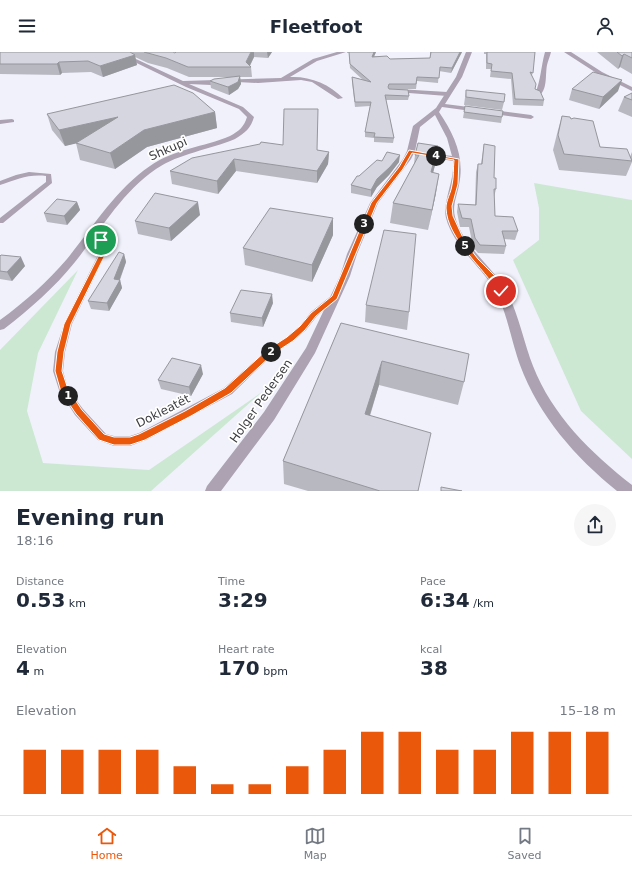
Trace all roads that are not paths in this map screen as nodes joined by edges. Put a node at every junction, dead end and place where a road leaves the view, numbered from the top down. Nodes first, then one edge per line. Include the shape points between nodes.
1 (117, 52) edge
2 (343, 52) edge
3 (469, 52) edge
4 (548, 52) edge
5 (567, 52) edge
6 (283, 79) junction
7 (178, 81) junction
8 (632, 89) edge
9 (391, 91) edge
10 (447, 94) junction
11 (538, 94) edge
12 (340, 98) dead end
13 (438, 108) junction
14 (531, 117) dead end
15 (12, 121) dead end
16 (0, 122) edge
17 (411, 151) junction
18 (456, 159) junction
19 (0, 183) edge
20 (0, 221) edge
21 (93, 232) junction
22 (335, 298) junction
23 (0, 326) edge
24 (212, 491) edge
25 (628, 491) edge

1 - 7 street, Shkupi
2 - 6 street via 315,60
3 - 10 street, Holger Pedersen via 459,77
4 - 11 street via 543,82
5 - 8 street
6 - 7 street via 211,83
6 - 12 street via 301,78 314,81
7 - 21 street, Shkupi via 241,108 251,117 248,127 231,138 178,155 154,166 131,186
9 - 10 lane
10 - 13 street, Holger Pedersen
13 - 14 street
13 - 17 street, Holger Pedersen via 417,126
13 - 18 street via 455,147
15 - 16 street
17 - 18 street
17 - 22 street, Holger Pedersen via 374,203
18 - 25 street via 455,184 449,206 450,216 462,242 501,291 537,389 567,432 614,481
19 - 20 lane via 28,173 49,175 49,183
21 - 22 lane, Dokleatët via 104,246 102,255 68,324 58,371 64,390 79,412 102,437 114,441 130,441 142,437 228,390
21 - 23 street, Shkupi via 55,280
22 - 24 street, Holger Pedersen via 297,375

